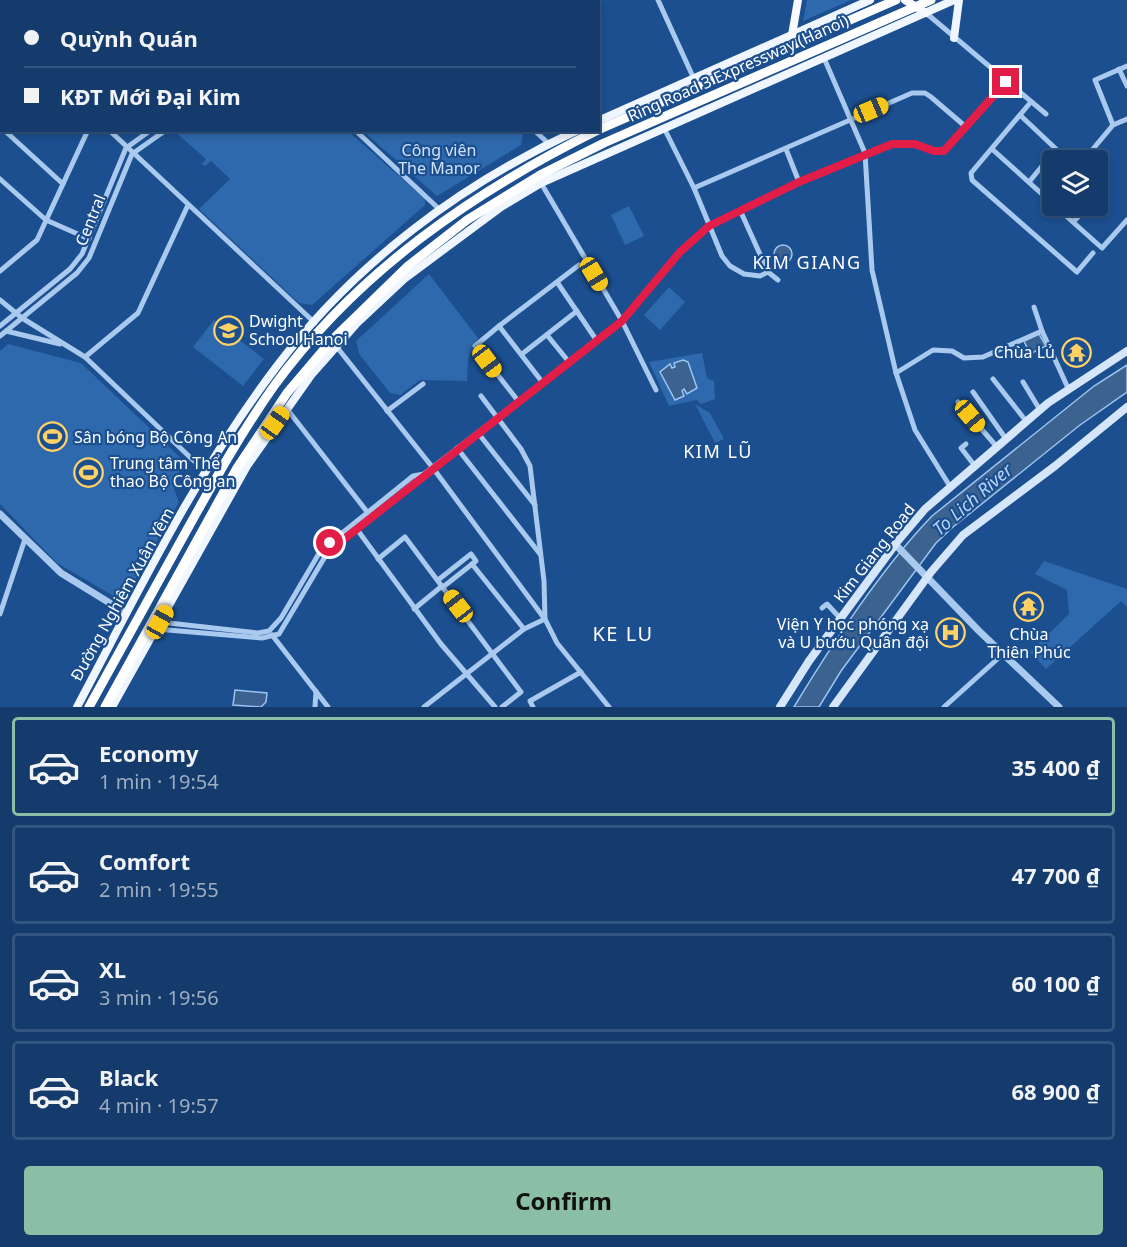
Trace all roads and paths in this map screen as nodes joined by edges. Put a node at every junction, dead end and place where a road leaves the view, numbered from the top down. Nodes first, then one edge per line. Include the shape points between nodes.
1 (658, 0) edge
2 (798, 0) edge
3 (896, 0) edge
4 (905, 0) edge
5 (919, 0) edge
6 (931, 0) edge
7 (956, 0) edge
8 (867, 1) edge
9 (926, 13) junction
10 (792, 35) junction
11 (954, 38) junction
12 (824, 58) junction
13 (1127, 66) edge
14 (1119, 69) junction
15 (694, 78) junction
16 (1006, 82) junction
17 (1127, 86) edge
18 (1030, 104) junction
19 (1046, 114) dead end
20 (1020, 115) junction
21 (850, 119) junction
22 (1127, 119) edge
23 (600, 120) edge
24 (1113, 125) junction
25 (966, 127) junction
26 (664, 128) junction
27 (600, 129) edge
28 (6, 132) edge
29 (87, 132) edge
30 (111, 132) edge
31 (148, 132) edge
32 (163, 132) edge
33 (357, 132) edge
34 (536, 132) edge
35 (574, 132) edge
36 (594, 132) edge
37 (549, 144) junction
38 (126, 148) junction
39 (786, 149) junction
40 (1093, 149) dead end
41 (992, 150) junction
42 (1055, 150) edge
43 (865, 153) junction
44 (132, 154) junction
45 (1042, 166) edge
46 (0, 178) edge
47 (799, 182) junction
48 (1029, 182) junction
49 (541, 183) junction
50 (63, 184) junction
51 (694, 188) junction
52 (1042, 194) edge
53 (188, 205) junction
54 (439, 209) junction
55 (740, 210) junction
56 (1066, 216) edge
57 (1079, 216) edge
58 (46, 220) junction
59 (1127, 220) edge
60 (1073, 222) junction
61 (709, 226) junction
62 (460, 236) junction
63 (88, 239) junction
64 (1093, 253) dead end
65 (579, 266) dead end
66 (0, 271) edge
67 (768, 272) junction
68 (778, 280) dead end
69 (557, 282) junction
70 (0, 300) edge
71 (1034, 307) dead end
72 (577, 311) junction
73 (15, 313) junction
74 (22, 318) junction
75 (622, 321) junction
76 (315, 322) junction
77 (0, 326) edge
78 (499, 326) junction
79 (6, 331) junction
80 (1042, 331) junction
81 (547, 335) junction
82 (0, 336) edge
83 (597, 341) junction
84 (64, 345) junction
85 (336, 346) junction
86 (1127, 351) edge
87 (522, 354) junction
88 (85, 357) junction
89 (569, 362) junction
90 (896, 373) junction
91 (993, 379) dead end
92 (1023, 382) dead end
93 (543, 383) junction
94 (423, 384) dead end
95 (1068, 388) junction
96 (656, 390) dead end
97 (973, 392) dead end
98 (481, 396) dead end
99 (519, 402) junction
100 (958, 402) dead end
101 (286, 407) junction
102 (1127, 407) edge
103 (1040, 410) junction
104 (387, 411) junction
105 (498, 418) junction
106 (1026, 421) junction
107 (478, 433) junction
108 (1006, 439) junction
109 (966, 444) dead end
110 (997, 447) junction
111 (458, 448) junction
112 (194, 461) dead end
113 (975, 466) junction
114 (433, 468) junction
115 (424, 474) junction
116 (413, 476) junction
117 (418, 482) junction
118 (951, 488) junction
119 (535, 505) junction
120 (368, 513) junction
121 (0, 514) edge
122 (355, 527) junction
123 (25, 539) junction
124 (897, 547) junction
125 (541, 556) junction
126 (378, 559) junction
127 (472, 564) junction
128 (456, 566) junction
129 (310, 571) junction
130 (461, 573) junction
131 (925, 574) junction
132 (438, 580) junction
133 (442, 587) junction
134 (414, 609) junction
135 (822, 609) dead end
136 (126, 613) junction
137 (0, 614) edge
138 (840, 618) junction
139 (545, 619) junction
140 (158, 625) junction
141 (525, 629) junction
142 (230, 632) junction
143 (269, 632) junction
144 (273, 637) junction
145 (494, 652) junction
146 (1003, 654) junction
147 (581, 672) junction
148 (465, 674) junction
149 (89, 685) junction
150 (316, 691) junction
151 (114, 703) edge
152 (76, 707) edge
153 (89, 707) edge
154 (105, 707) edge
155 (315, 707) edge
156 (328, 707) edge
157 (423, 707) edge
158 (495, 707) edge
159 (502, 707) edge
160 (533, 707) edge
161 (609, 707) edge
162 (780, 707) edge
163 (833, 707) edge
164 (944, 707) edge
165 (1059, 707) edge

1 - 15 street
2 - 10 highway
3 - 27 highway, Ring Road 3 Expressway (Hanoi)
4 - 9 highway
5 - 9 highway
6 - 154 highway, Ring Road 3 Expressway (Hanoi), bridge via 604,143 540,175 467,220 408,266 339,332 287,393 237,468
7 - 9 main road
7 - 11 main road
8 - 10 main road
9 - 11 street
9 - 12 main road
10 - 15 main road
11 - 16 street
12 - 21 street
12 - 26 main road
13 - 14 street
14 - 17 street
14 - 24 street via 1095,80
15 - 23 main road
16 - 18 street
16 - 25 street
18 - 19 street
18 - 20 street
20 - 41 street
20 - 42 street
21 - 25 street via 918,93 931,97
21 - 39 street
21 - 43 street
22 - 24 street
24 - 40 street
25 - 43 street via 944,151 915,144 892,144
26 - 49 main road
26 - 51 street
28 - 50 street
29 - 50 street
30 - 38 street
31 - 38 street
32 - 44 street
33 - 54 street
34 - 37 street
35 - 37 main road, Đường Nghiêm Xuân Yêm
36 - 153 highway, Ring Road 3 Expressway (Hanoi), bridge via 504,180 428,231 322,330 276,384 225,461
37 - 54 main road, Đường Nghiêm Xuân Yêm
38 - 44 street
38 - 63 street, Central
39 - 47 street
39 - 51 street
41 - 48 street
41 - 64 street via 971,173 974,184 1077,272
43 - 47 street
43 - 90 street via 872,270
44 - 53 street
44 - 74 street, Central via 89,258 77,273
45 - 48 street
46 - 58 street
47 - 55 street
48 - 52 street
49 - 62 main road
49 - 75 street
50 - 58 street
51 - 61 street
53 - 76 street
53 - 88 street via 138,313
54 - 62 main road
54 - 76 main road, Đường Nghiêm Xuân Yêm via 397,241
55 - 61 street
55 - 67 street
56 - 60 street
57 - 60 street
58 - 63 street
58 - 66 street via 37,240
59 - 60 street via 1102,248
61 - 67 street via 730,266 752,276
61 - 75 street via 680,252
62 - 85 main road via 404,279
63 - 73 street, Central via 70,268
65 - 69 street
67 - 68 street
69 - 72 street
69 - 78 street
70 - 73 street
71 - 80 street
72 - 81 street
72 - 83 street
73 - 74 street
73 - 77 street, Central
74 - 79 street, Central
74 - 84 street
75 - 83 street
75 - 96 street
76 - 136 main road, Đường Nghiêm Xuân Yêm via 277,365 244,413
78 - 87 street
78 - 99 street via 476,346
79 - 82 street, Central
79 - 84 street
80 - 90 street via 983,357 964,358 952,351 931,350
80 - 95 street
81 - 87 street
81 - 89 street
83 - 89 street
84 - 88 street
85 - 101 main road
85 - 104 street
86 - 95 main road, Kim Giang Road
87 - 93 street
88 - 112 street
89 - 93 street
90 - 118 street via 915,430
91 - 106 street
92 - 103 street
93 - 99 street
94 - 104 street
95 - 103 main road, Kim Giang Road
97 - 108 street
98 - 105 street
99 - 105 street
100 - 110 street
101 - 120 street
101 - 140 main road via 247,466
102 - 131 main road via 963,535
103 - 106 main road, Kim Giang Road
104 - 114 street
105 - 107 street
105 - 119 street via 527,459
106 - 108 main road, Kim Giang Road
107 - 111 street
107 - 119 street
108 - 110 main road, Kim Giang Road
109 - 113 street via 962,448
110 - 113 main road, Kim Giang Road
111 - 114 street
111 - 125 street
113 - 118 main road, Kim Giang Road
114 - 115 street
114 - 139 street
115 - 116 street
115 - 117 street
116 - 117 street
116 - 120 street
117 - 122 street
118 - 124 main road, Kim Giang Road via 925,509
119 - 125 street
120 - 122 street
121 - 123 street
122 - 126 street
122 - 129 street via 332,545
123 - 136 street via 61,573
123 - 137 street
124 - 131 street
124 - 138 main road, Kim Giang Road
125 - 139 street
126 - 132 street via 405,537
126 - 134 street
127 - 128 street via 476,561 471,554
127 - 130 street
127 - 141 street
128 - 130 street
128 - 132 street
129 - 143 street
129 - 144 street via 282,630
130 - 133 street
131 - 146 street
131 - 163 main road
132 - 133 street
133 - 134 street
133 - 145 street
134 - 148 street
135 - 138 street via 827,604
136 - 149 main road, Đường Nghiêm Xuân Yêm
138 - 162 main road, Kim Giang Road
139 - 141 street
139 - 147 street via 557,643
140 - 142 street
140 - 151 main road
141 - 145 street
142 - 143 street
142 - 144 street
143 - 144 street
144 - 150 street
145 - 148 street
145 - 159 street via 521,692
146 - 164 street
146 - 165 street
147 - 160 street via 530,702
147 - 161 street
148 - 157 street
148 - 158 street
149 - 151 main road via 98,696
149 - 152 main road, Đường Nghiêm Xuân Yêm
150 - 155 street
150 - 156 street

